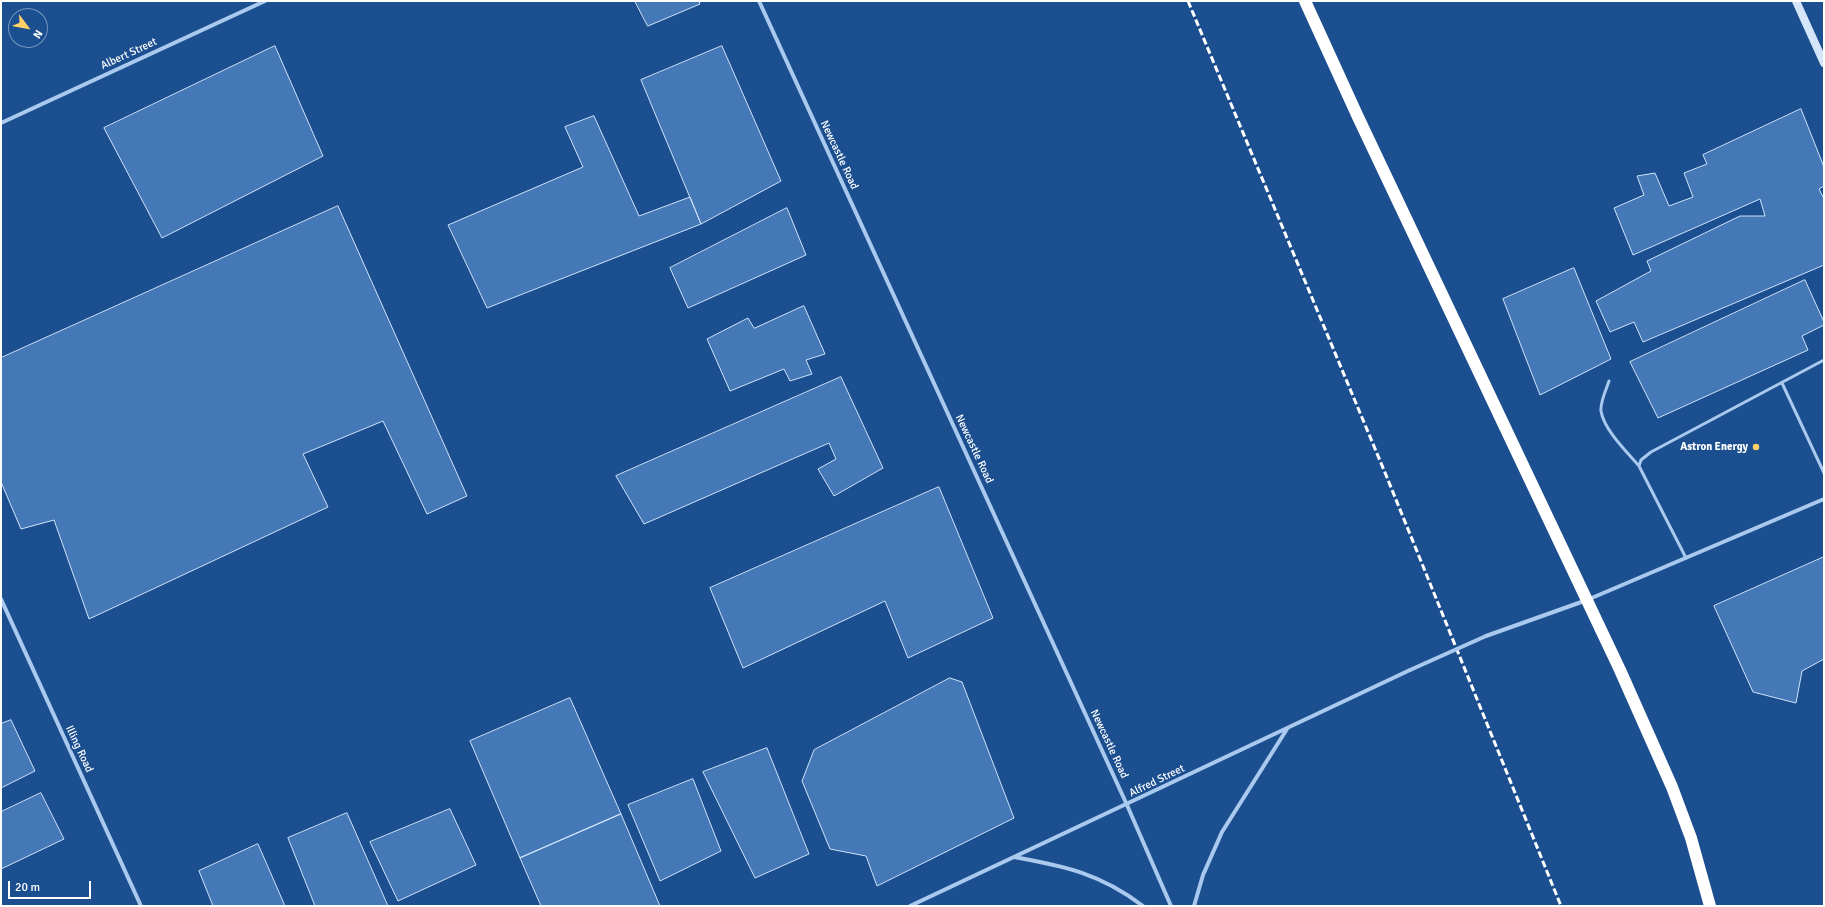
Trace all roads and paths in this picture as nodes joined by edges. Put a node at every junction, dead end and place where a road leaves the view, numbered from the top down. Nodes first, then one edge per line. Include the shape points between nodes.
1 (265, 1) edge
2 (759, 1) edge
3 (1304, 1) edge
4 (1796, 1) edge
5 (1824, 64) edge
6 (1, 123) edge
7 (1824, 360) edge
8 (1609, 381) dead end
9 (1782, 383) junction
10 (1639, 466) junction
11 (1824, 473) edge
12 (1824, 499) edge
13 (1686, 558) junction
14 (1, 600) edge
15 (1587, 600) junction
16 (1287, 728) junction
17 (1127, 805) junction
18 (1014, 857) junction
19 (141, 906) edge
20 (910, 906) edge
21 (1143, 906) edge
22 (1171, 906) edge
23 (1194, 906) edge
24 (1710, 906) edge

1 - 6 street, Albert Street
2 - 17 street, Newcastle Road
3 - 15 highway
4 - 5 street
7 - 9 lane
8 - 10 lane via 1601,411 1612,433
9 - 10 lane via 1651,452 1640,460
9 - 11 lane
10 - 13 lane
12 - 13 street, Alfred Street
13 - 15 street, Alfred Street
14 - 19 street, Illing Road
15 - 16 street, Alfred Street, bridge via 1486,636
15 - 24 highway via 1672,787 1691,838
16 - 17 street, Alfred Street
16 - 23 street via 1222,832 1203,875
17 - 18 street, Alfred Street
17 - 22 street, Newcastle Road
18 - 20 street, Alfred Street
18 - 21 street via 1064,866 1089,875 1124,891

